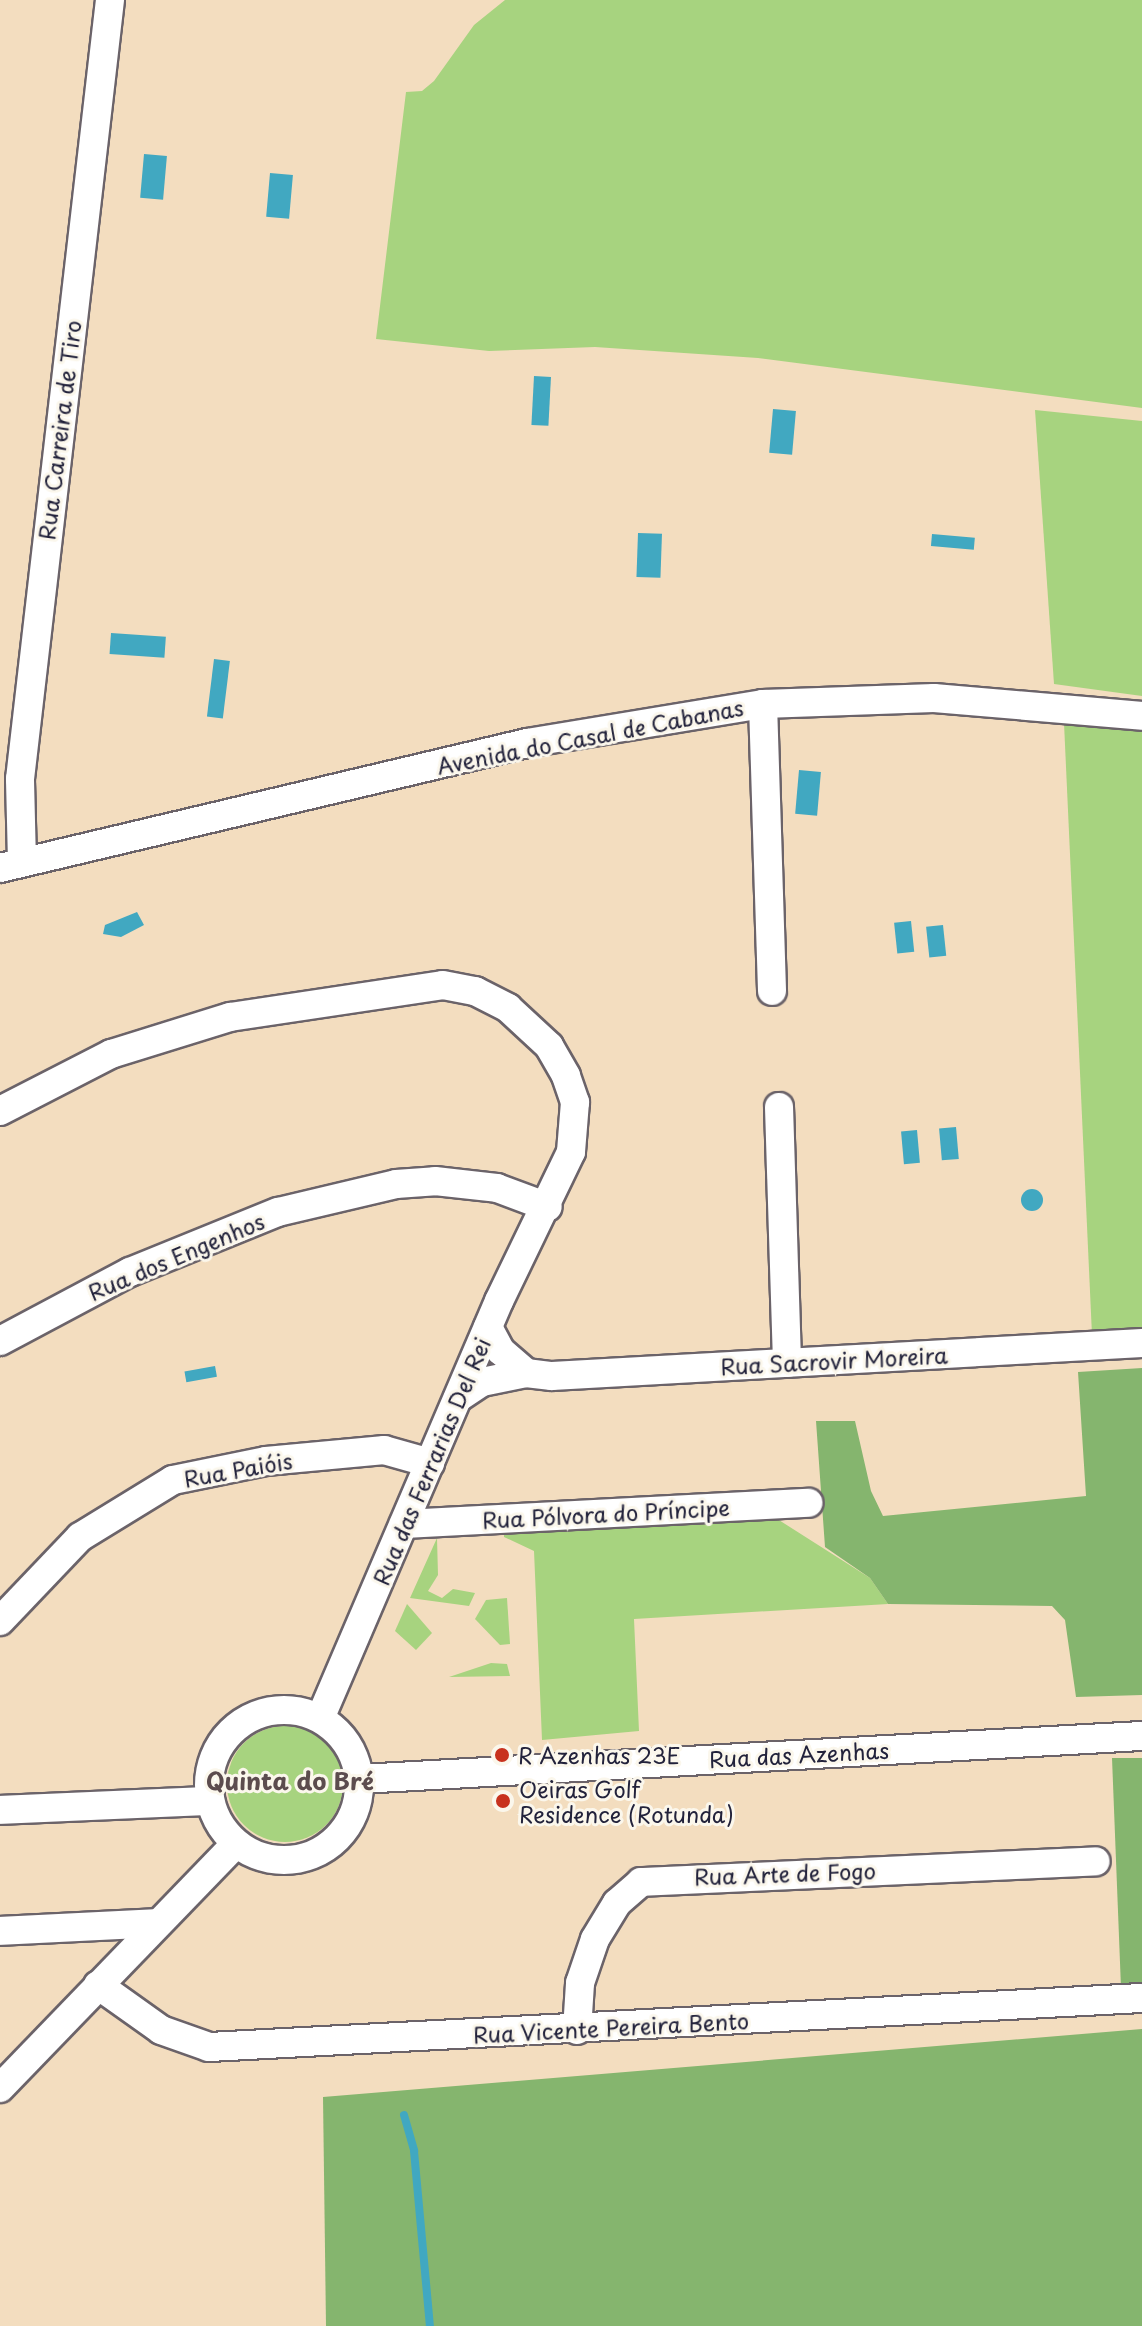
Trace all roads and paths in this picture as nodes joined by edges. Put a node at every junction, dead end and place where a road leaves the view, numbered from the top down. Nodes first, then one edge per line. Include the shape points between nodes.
1 (110, 0) edge
2 (763, 704) junction
3 (1142, 716) edge
4 (11, 865) edge
5 (772, 991) dead end
6 (779, 1107) dead end
7 (0, 1111) edge
8 (548, 1207) junction
9 (488, 1327) junction
10 (0, 1341) edge
11 (1142, 1343) edge
12 (787, 1363) junction
13 (526, 1373) junction
14 (458, 1398) junction
15 (430, 1463) junction
16 (808, 1503) dead end
17 (404, 1524) junction
18 (0, 1621) edge
19 (320, 1718) junction
20 (1142, 1736) edge
21 (360, 1779) junction
22 (210, 1801) junction
23 (0, 1810) edge
24 (236, 1844) junction
25 (1096, 1861) dead end
26 (156, 1923) junction
27 (0, 1931) edge
28 (98, 1985) junction
29 (1142, 1998) edge
30 (577, 2030) junction
31 (0, 2088) edge

1 - 4 street, Rua Carreira de Tiro
2 - 3 street, Avenida do Casal de Cabanas via 934,698
2 - 4 street, Avenida do Casal de Cabanas via 527,743
2 - 5 street
6 - 12 street
7 - 8 street, Rua das Ferrarias Del Rei via 111,1054 230,1017 443,985 475,991 508,1008 549,1046 566,1076 576,1127
8 - 9 street, Rua das Ferrarias Del Rei
8 - 10 street, Rua dos Engenhos via 497,1188 435,1181 396,1184 278,1212 130,1272
9 - 13 street via 501,1351
9 - 14 street, Rua das Ferrarias Del Rei
11 - 12 street, Rua Sacrovir Moreira
12 - 13 street, Rua Sacrovir Moreira
13 - 14 street, Rua Sacrovir Moreira via 482,1382
14 - 15 street, Rua das Ferrarias Del Rei
15 - 17 street, Rua das Ferrarias Del Rei
15 - 18 street, Rua Paióis via 384,1450 266,1461 173,1480 80,1537
16 - 17 street, Rua Pólvora do Príncipe
17 - 19 street, Rua das Ferrarias Del Rei
19 - 21 street via 343,1738
19 - 22 street via 302,1711 264,1712 231,1731 212,1764
20 - 21 street, Rua das Azenhas
21 - 24 street via 352,1819 324,1850 285,1861 265,1859
22 - 23 street
22 - 24 street
24 - 26 street
25 - 30 street, Rua Arte de Fogo via 641,1882 617,1903 595,1939 580,1983
26 - 27 street
26 - 28 street
28 - 30 street, Rua Vicente Pereira Bento via 161,2030 209,2047
28 - 31 street
29 - 30 street, Rua Vicente Pereira Bento

